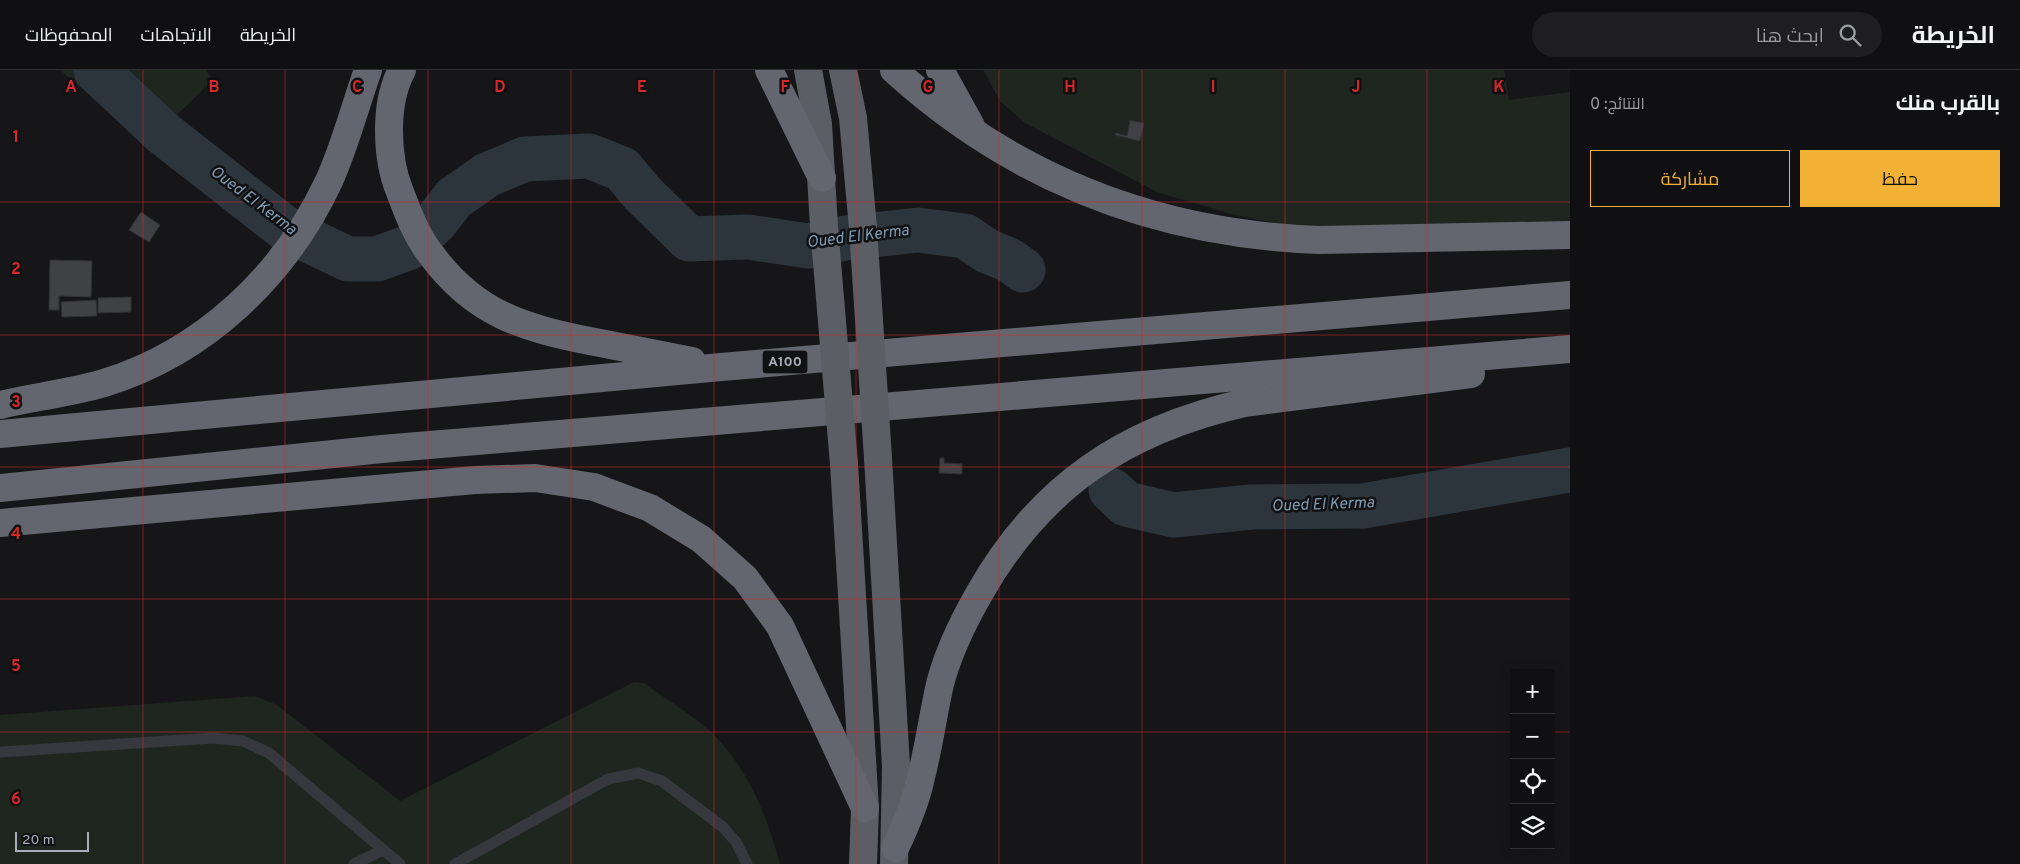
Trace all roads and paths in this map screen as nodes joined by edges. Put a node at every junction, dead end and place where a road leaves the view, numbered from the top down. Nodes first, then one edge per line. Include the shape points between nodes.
1 (368, 70) edge
2 (402, 70) edge
3 (769, 70) edge
4 (808, 70) edge
5 (843, 70) edge
6 (894, 70) edge
7 (940, 70) edge
8 (975, 134) junction
9 (822, 178) junction
10 (1570, 235) edge
11 (1570, 295) edge
12 (1570, 350) edge
13 (721, 367) junction
14 (0, 405) edge
15 (0, 434) edge
16 (0, 488) edge
17 (0, 523) edge
18 (0, 752) edge
19 (865, 808) junction
20 (384, 850) junction
21 (895, 856) edge
22 (354, 864) edge
23 (400, 864) edge
24 (455, 864) edge
25 (747, 864) edge
26 (863, 864) edge

1 - 14 highway via 330,179 314,210 275,268 252,293 197,338 136,371 103,383
2 - 13 highway via 391,108 389,144 395,180 429,252 460,287 498,314 541,331
3 - 9 highway
4 - 9 highway via 818,124
5 - 21 highway, bridge via 854,127 863,228 896,766
6 - 8 highway
7 - 8 highway
8 - 10 highway via 1046,175 1083,191 1159,218 1239,234 1320,240
9 - 19 highway, bridge
11 - 13 highway, A100
12 - 16 highway via 392,448
12 - 21 highway via 1464,376 1244,403 1213,410 1153,431 1094,465 1039,511 990,575 970,610 941,683 922,777
13 - 15 highway, A100
17 - 19 highway via 476,480 535,478 594,487 650,508 701,538 745,578 780,626
18 - 20 lane via 214,738 243,741 269,753
19 - 26 highway
20 - 22 lane
20 - 23 lane
24 - 25 lane via 608,779 638,773 662,781 723,827 736,842

